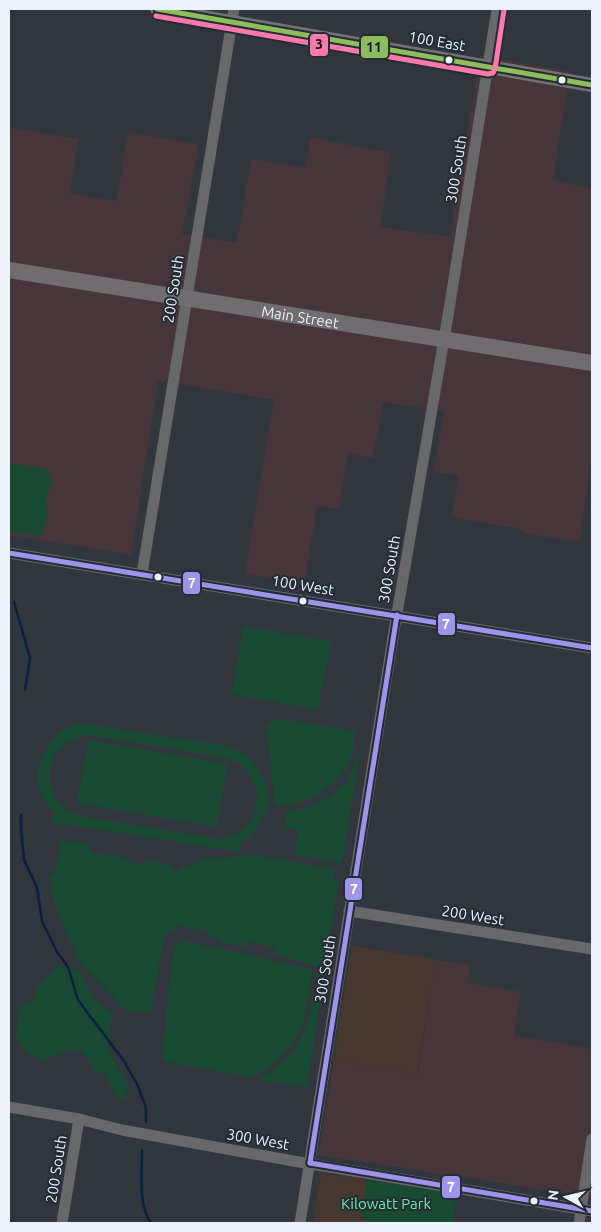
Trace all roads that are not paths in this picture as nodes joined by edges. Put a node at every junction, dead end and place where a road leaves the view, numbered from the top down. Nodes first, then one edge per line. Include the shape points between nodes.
1 (157, 9) edge
2 (497, 9) edge
3 (233, 15) edge
4 (488, 67) junction
5 (592, 85) edge
6 (9, 270) edge
7 (187, 298) junction
8 (444, 339) junction
9 (592, 363) edge
10 (9, 553) edge
11 (142, 574) junction
12 (397, 615) junction
13 (592, 648) edge
14 (349, 911) junction
15 (592, 949) edge
16 (9, 1107) edge
17 (79, 1119) junction
18 (592, 1139) edge
19 (310, 1164) junction
20 (587, 1210) edge
21 (62, 1223) edge
22 (300, 1223) edge
23 (579, 1223) edge

1 - 3 main road, 100 East
2 - 4 street, 300 South
3 - 4 main road, 100 East
3 - 7 street, 200 South
4 - 5 main road, 100 East
4 - 8 street, 300 South
6 - 7 highway, Main Street
7 - 8 highway, Main Street
7 - 11 street, 200 South
8 - 9 highway, Main Street
8 - 12 street, 300 South
10 - 11 street, 100 West
11 - 12 street, 100 West
12 - 13 street, 100 West
12 - 14 street, 300 South
14 - 15 street, 200 West
14 - 19 street, 300 South
16 - 17 street, 300 West
17 - 19 street, 300 West via 122,1130
17 - 21 street, 200 South
18 - 20 street
19 - 20 street, 300 West
19 - 22 street, 300 South
20 - 23 street

